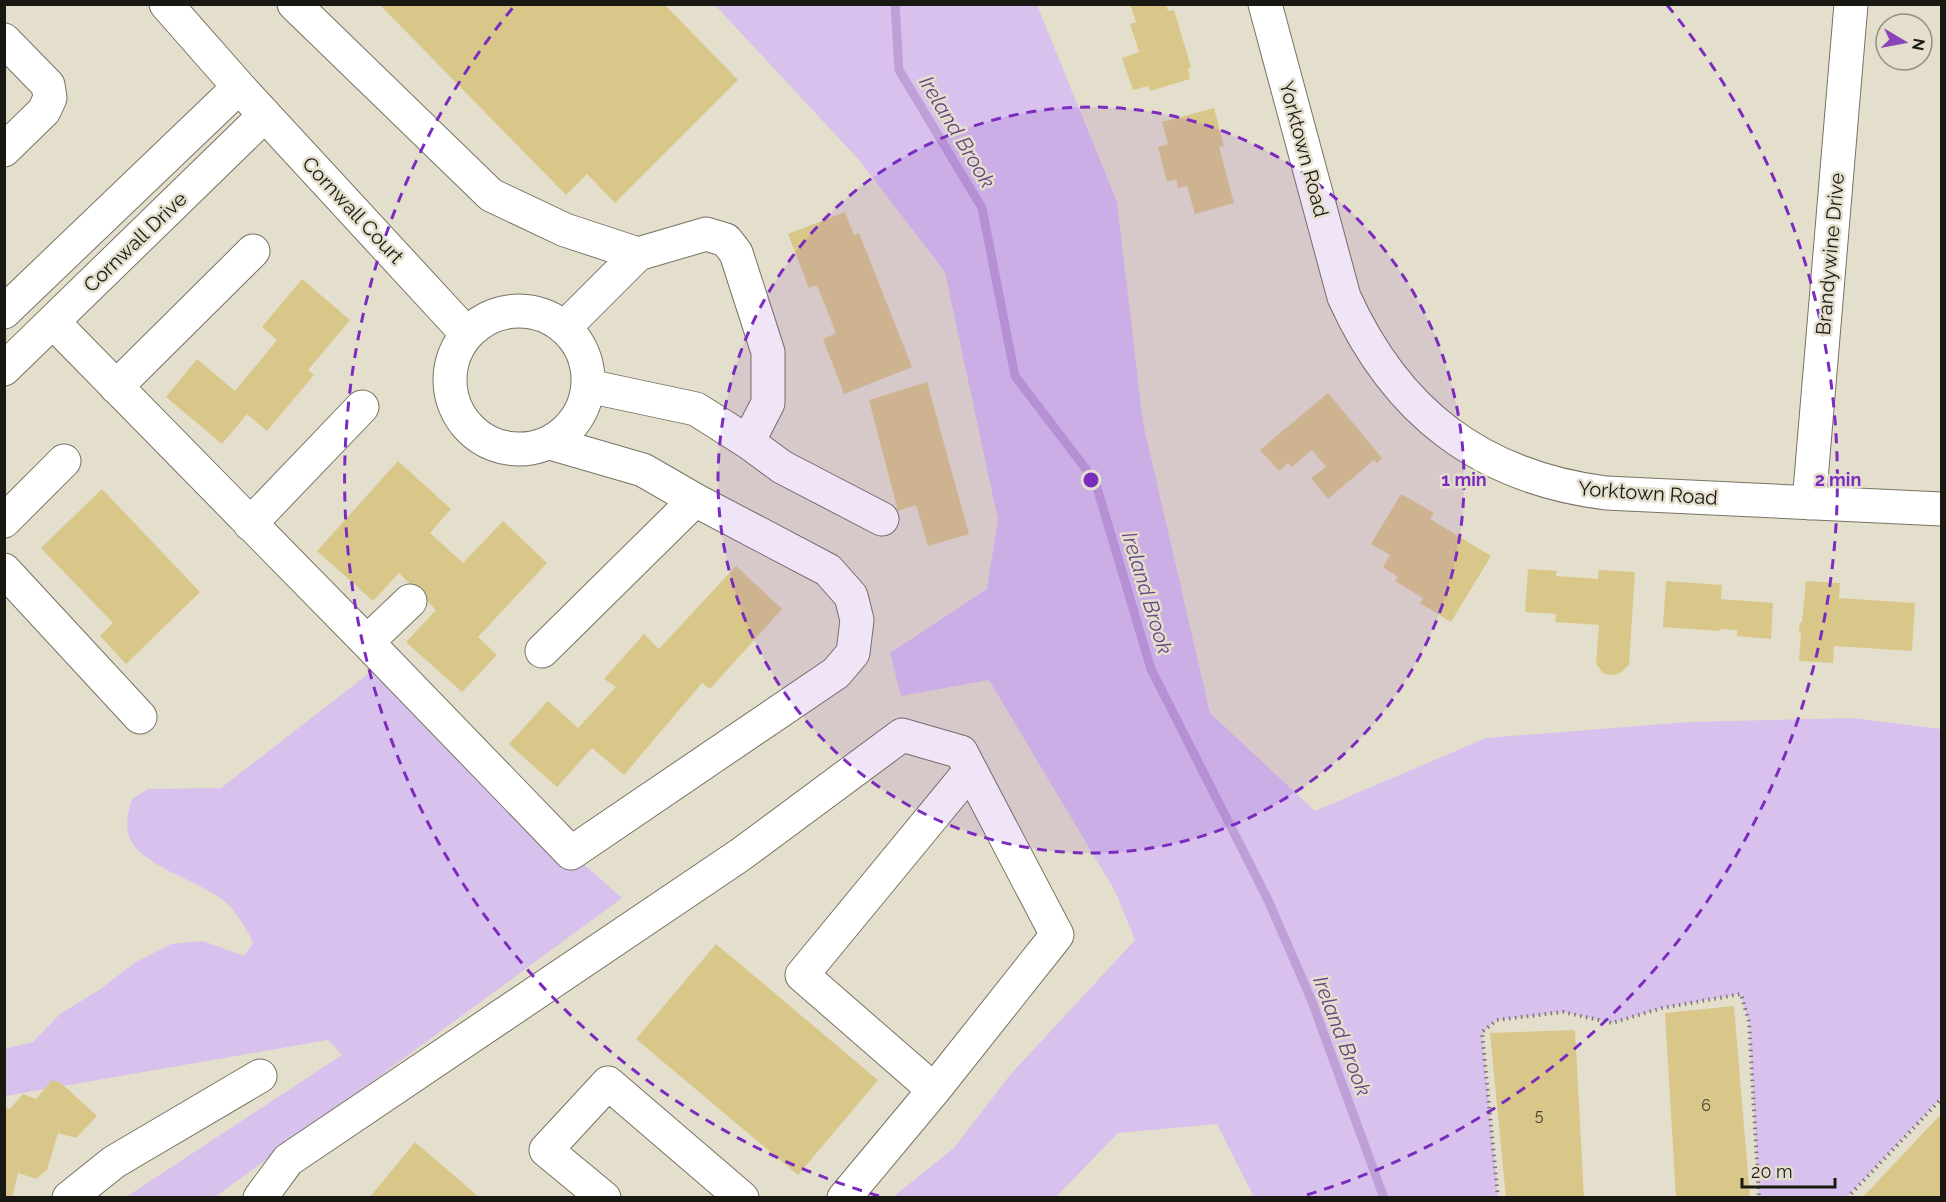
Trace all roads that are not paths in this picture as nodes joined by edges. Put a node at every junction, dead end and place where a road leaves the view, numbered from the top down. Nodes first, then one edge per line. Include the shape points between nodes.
1 (294, 4) edge
2 (1265, 4) edge
3 (1851, 4) edge
4 (167, 5) edge
5 (4, 40) edge
6 (239, 87) junction
7 (265, 115) junction
8 (4, 150) edge
9 (253, 251) dead end
10 (638, 254) junction
11 (4, 312) edge
12 (53, 322) junction
13 (565, 327) junction
14 (466, 333) junction
15 (4, 369) edge
16 (588, 386) junction
17 (116, 387) junction
18 (362, 407) dead end
19 (748, 442) junction
20 (550, 443) junction
21 (64, 461) dead end
22 (695, 500) junction
23 (1809, 503) junction
24 (1941, 509) edge
25 (882, 519) dead end
26 (4, 521) edge
27 (250, 524) junction
28 (4, 570) edge
29 (410, 601) dead end
30 (367, 642) junction
31 (542, 651) dead end
32 (140, 717) dead end
33 (970, 771) junction
34 (260, 1076) dead end
35 (934, 1090) junction
36 (69, 1197) edge
37 (260, 1197) edge
38 (603, 1197) edge
39 (742, 1197) edge
40 (844, 1197) edge

1 - 10 street via 491,195 565,230
2 - 23 street, Yorktown Road via 1344,297 1373,354 1414,404 1491,460 1552,483 1606,493
3 - 23 street, Brandywine Drive
4 - 6 street, Cornwall Court
5 - 8 street via 48,85 50,98 44,111
6 - 7 street, Cornwall Court
6 - 11 street, Cornwall Drive
7 - 12 street, Cornwall Drive
7 - 14 street, Cornwall Court
9 - 17 street
10 - 13 street
10 - 19 street via 706,234 726,240 736,253 768,352 768,403
12 - 15 street, Cornwall Drive
12 - 17 street
13 - 14 street via 525,310 504,311
13 - 16 street via 579,344 587,364
14 - 20 street via 453,354 449,378 452,402 463,423 480,439 503,448 527,450
16 - 19 street via 696,409
16 - 20 street via 582,409 569,429
17 - 27 street
18 - 27 street
19 - 25 street via 782,467
20 - 22 street via 643,470
21 - 26 street
22 - 30 street via 828,570 851,596 857,620 853,653 836,673 571,853
22 - 31 street
23 - 24 street, Yorktown Road
27 - 30 street
28 - 32 street
29 - 30 street
33 - 35 street via 1057,935
33 - 35 street via 802,975
33 - 37 street via 961,752 902,735 740,855 288,1160
34 - 36 street via 114,1162
35 - 40 street
38 - 39 street via 546,1150 608,1083

